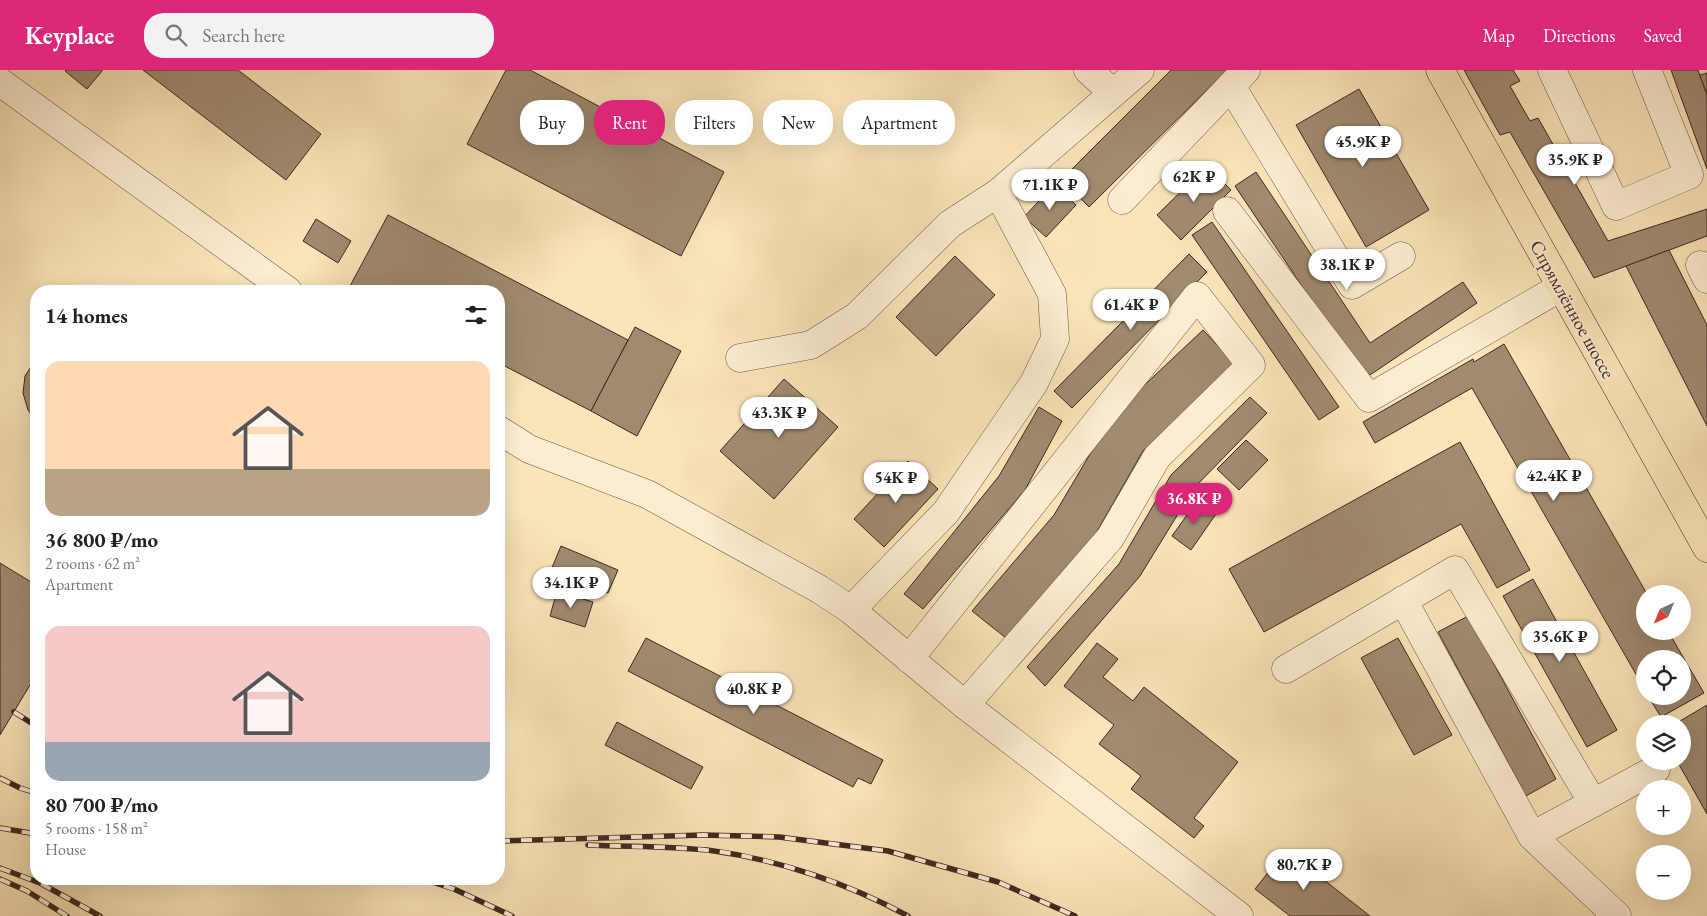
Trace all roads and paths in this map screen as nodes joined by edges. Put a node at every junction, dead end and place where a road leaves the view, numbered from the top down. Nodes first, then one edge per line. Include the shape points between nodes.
1 (1088, 70) edge
2 (1140, 70) edge
3 (1440, 70) edge
4 (1552, 70) edge
5 (1647, 70) edge
6 (1238, 78) edge
7 (0, 82) edge
8 (1113, 93) junction
9 (998, 194) junction
10 (1122, 200) dead end
11 (1227, 211) dead end
12 (1401, 256) dead end
13 (280, 285) edge
14 (1561, 287) junction
15 (740, 358) dead end
16 (505, 434) edge
17 (1707, 548) edge
18 (1403, 600) junction
19 (851, 610) junction
20 (909, 659) junction
21 (1286, 669) dead end
22 (965, 705) junction
23 (1654, 770) edge
24 (1593, 803) junction
25 (1532, 836) junction
26 (1240, 916) edge
27 (1617, 916) edge

1 - 8 street
2 - 8 street
3 - 14 main road, Спрямлённое шоссе
4 - 5 street via 1616,206 1688,175
6 - 10 street
6 - 12 street via 1352,285
7 - 13 street
8 - 9 street
9 - 15 street via 950,224 857,316 811,345
9 - 19 street via 1052,294 1055,340 1034,384 946,512
11 - 14 street via 1369,398
14 - 17 main road, Спрямлённое шоссе
16 - 19 street via 529,449 647,494 819,588
18 - 21 street
18 - 24 street via 1455,570
18 - 25 street
19 - 20 street
20 - 22 street
20 - 22 street via 1197,296 1250,365 1157,457 1110,538
22 - 26 street
23 - 24 street
24 - 25 street
25 - 27 street

